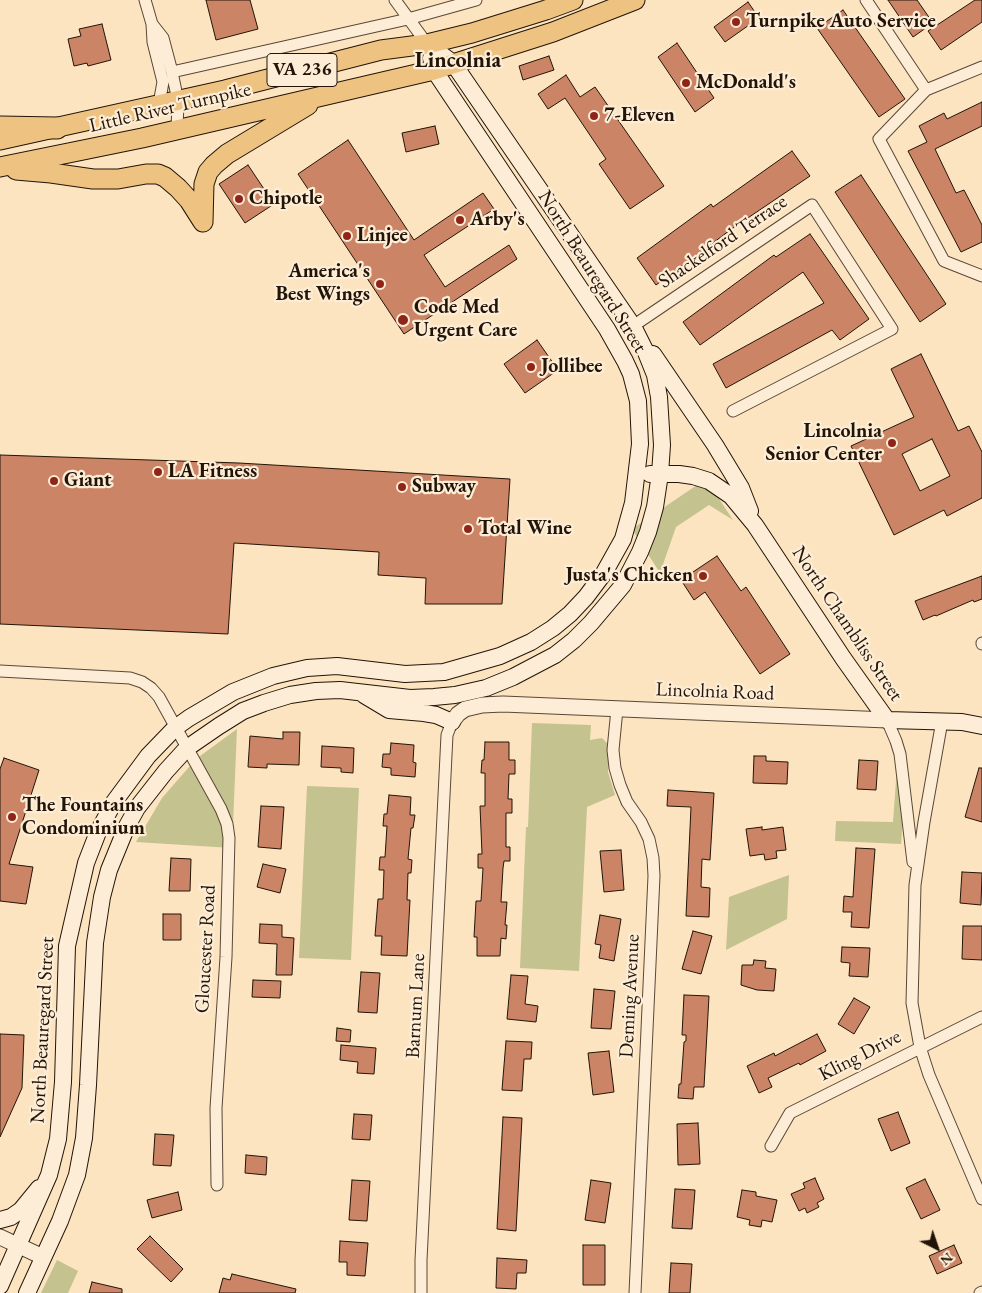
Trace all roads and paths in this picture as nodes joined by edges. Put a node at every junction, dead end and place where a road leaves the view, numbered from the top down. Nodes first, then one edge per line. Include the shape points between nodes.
1 (145, 0) edge
2 (395, 0) edge
3 (476, 0) edge
4 (573, 0) edge
5 (635, 0) edge
6 (866, 0) edge
7 (408, 19) junction
8 (152, 24) junction
9 (426, 44) junction
10 (453, 63) junction
11 (982, 67) edge
12 (434, 70) junction
13 (172, 72) junction
14 (926, 90) junction
15 (328, 94) junction
16 (168, 102) junction
17 (0, 126) edge
18 (57, 128) junction
19 (176, 130) junction
20 (0, 140) edge
21 (0, 168) edge
22 (982, 276) edge
23 (633, 326) junction
24 (733, 411) dead end
25 (638, 473) junction
26 (660, 474) junction
27 (755, 525) junction
28 (0, 671) edge
29 (362, 694) junction
30 (617, 709) junction
31 (887, 720) junction
32 (942, 721) junction
33 (452, 722) junction
34 (982, 726) edge
35 (175, 728) junction
36 (187, 748) junction
37 (915, 885) junction
38 (982, 1017) edge
39 (920, 1047) junction
40 (771, 1146) dead end
41 (50, 1175) junction
42 (217, 1185) dead end
43 (982, 1199) edge
44 (0, 1220) edge
45 (0, 1237) edge
46 (18, 1246) junction
47 (43, 1257) junction
48 (0, 1286) edge
49 (27, 1293) edge
50 (421, 1293) edge
51 (635, 1293) edge

1 - 8 street
2 - 7 street
3 - 7 street
4 - 9 main road, Little River Turnpike / VA 236
5 - 10 main road, Little River Turnpike / VA 236 via 553,32
6 - 14 street
7 - 9 street
7 - 13 street
8 - 13 street via 163,38
8 - 16 street via 153,42
9 - 10 main road
9 - 12 main road, North Beauregard Street
9 - 16 main road, Little River Turnpike / VA 236 via 382,50
10 - 12 main road, Little River Turnpike / VA 236
10 - 23 main road, North Beauregard Street
11 - 14 street
12 - 15 main road, Little River Turnpike / VA 236
12 - 25 main road, North Beauregard Street via 626,361 639,411
13 - 16 street
14 - 22 street via 879,139 944,261
15 - 19 main road, Little River Turnpike / VA 236
15 - 21 main road via 214,165 204,184 203,222 178,188 158,174 92,179
16 - 18 main road, Little River Turnpike / VA 236
16 - 19 street
17 - 18 highway
18 - 20 main road, Little River Turnpike / VA 236
19 - 21 main road, Little River Turnpike / VA 236
23 - 24 street, Shackelford Terrace via 812,205 892,329
23 - 26 main road, North Beauregard Street via 652,366 659,397
23 - 27 main road via 734,475
25 - 26 main road, North Chambliss Street
25 - 35 main road, North Beauregard Street via 625,532 604,573 570,614 531,642 500,656 444,672 405,674 337,666 293,671 233,692
26 - 27 main road, North Chambliss Street via 679,474 709,481 731,496
26 - 29 main road, North Beauregard Street via 648,532 631,570 611,601 574,640 554,655 495,685 455,695 410,698
27 - 31 main road, North Chambliss Street
28 - 35 street via 130,678 151,688
29 - 33 main road via 389,710 430,714
29 - 36 main road, North Beauregard Street via 340,690 316,691 264,703 243,711
30 - 31 street, Lincolnia Road
30 - 33 street, Lincolnia Road via 482,705 465,709
30 - 51 street, Deming Avenue via 613,750 615,768 627,802 649,840 654,876
31 - 32 main road, Lincolnia Road
31 - 37 street, North Chambliss Street via 900,754
32 - 34 main road, Lincolnia Road
32 - 37 street, North Chambliss Street
33 - 50 street, Barnum Lane via 448,734
35 - 36 street, Gloucester Road
35 - 41 main road, North Beauregard Street via 148,756 114,802 86,862 67,946 63,1082 58,1139
36 - 42 street, Gloucester Road via 221,809 229,838 226,957 216,1108
36 - 47 main road, North Beauregard Street via 137,808 109,870 95,943 84,1138 75,1182
37 - 39 street, North Chambliss Street via 912,981
38 - 39 street, Kling Drive
39 - 40 street, Kling Drive via 790,1113
39 - 43 street, North Chambliss Street
41 - 44 main road via 21,1210
41 - 46 main road, North Beauregard Street
45 - 46 street
46 - 47 street
46 - 48 main road, North Beauregard Street
47 - 49 main road, North Beauregard Street

